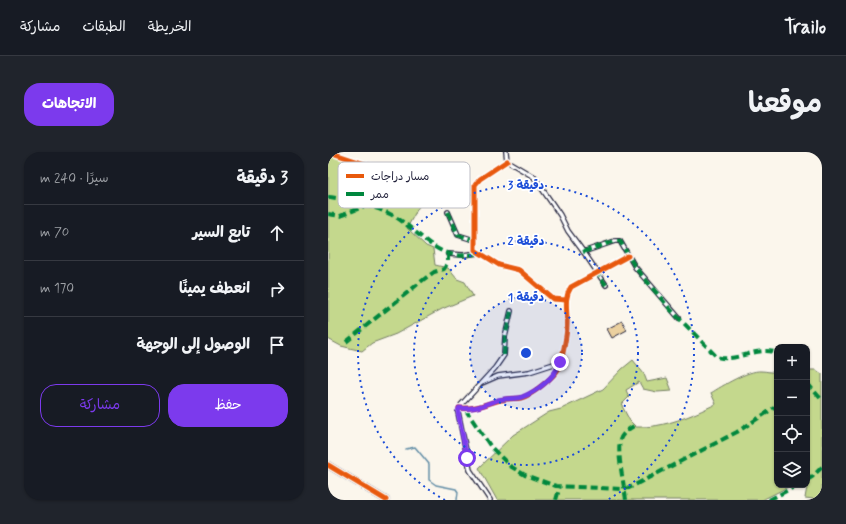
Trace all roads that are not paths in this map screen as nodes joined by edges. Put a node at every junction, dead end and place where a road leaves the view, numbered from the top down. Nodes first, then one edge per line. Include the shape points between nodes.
1 (329, 152) edge
2 (506, 152) edge
3 (507, 161) junction
4 (359, 162) edge
5 (448, 212) dead end
6 (474, 240) junction
7 (583, 252) junction
8 (478, 253) junction
9 (448, 254) dead end
10 (628, 256) junction
11 (597, 273) junction
12 (606, 286) dead end
13 (566, 300) junction
14 (511, 311) dead end
15 (679, 318) dead end
16 (560, 362) junction
17 (481, 383) junction
18 (459, 408) junction
19 (328, 465) edge
20 (386, 500) edge
21 (490, 500) edge

1 - 4 street
2 - 3 street
3 - 6 street via 475,185
3 - 7 street via 534,177
5 - 6 street via 458,235
6 - 8 street
7 - 10 street via 618,240
7 - 11 street
8 - 9 street
8 - 13 street via 499,265 519,270 553,299
10 - 11 street
10 - 15 street
11 - 12 street
11 - 13 street via 571,287
13 - 16 street via 567,327
14 - 17 street via 504,355
16 - 17 street via 529,372 498,376
16 - 18 street via 551,377 521,398 502,399 476,409
17 - 18 street
18 - 21 street via 470,470
19 - 20 street

